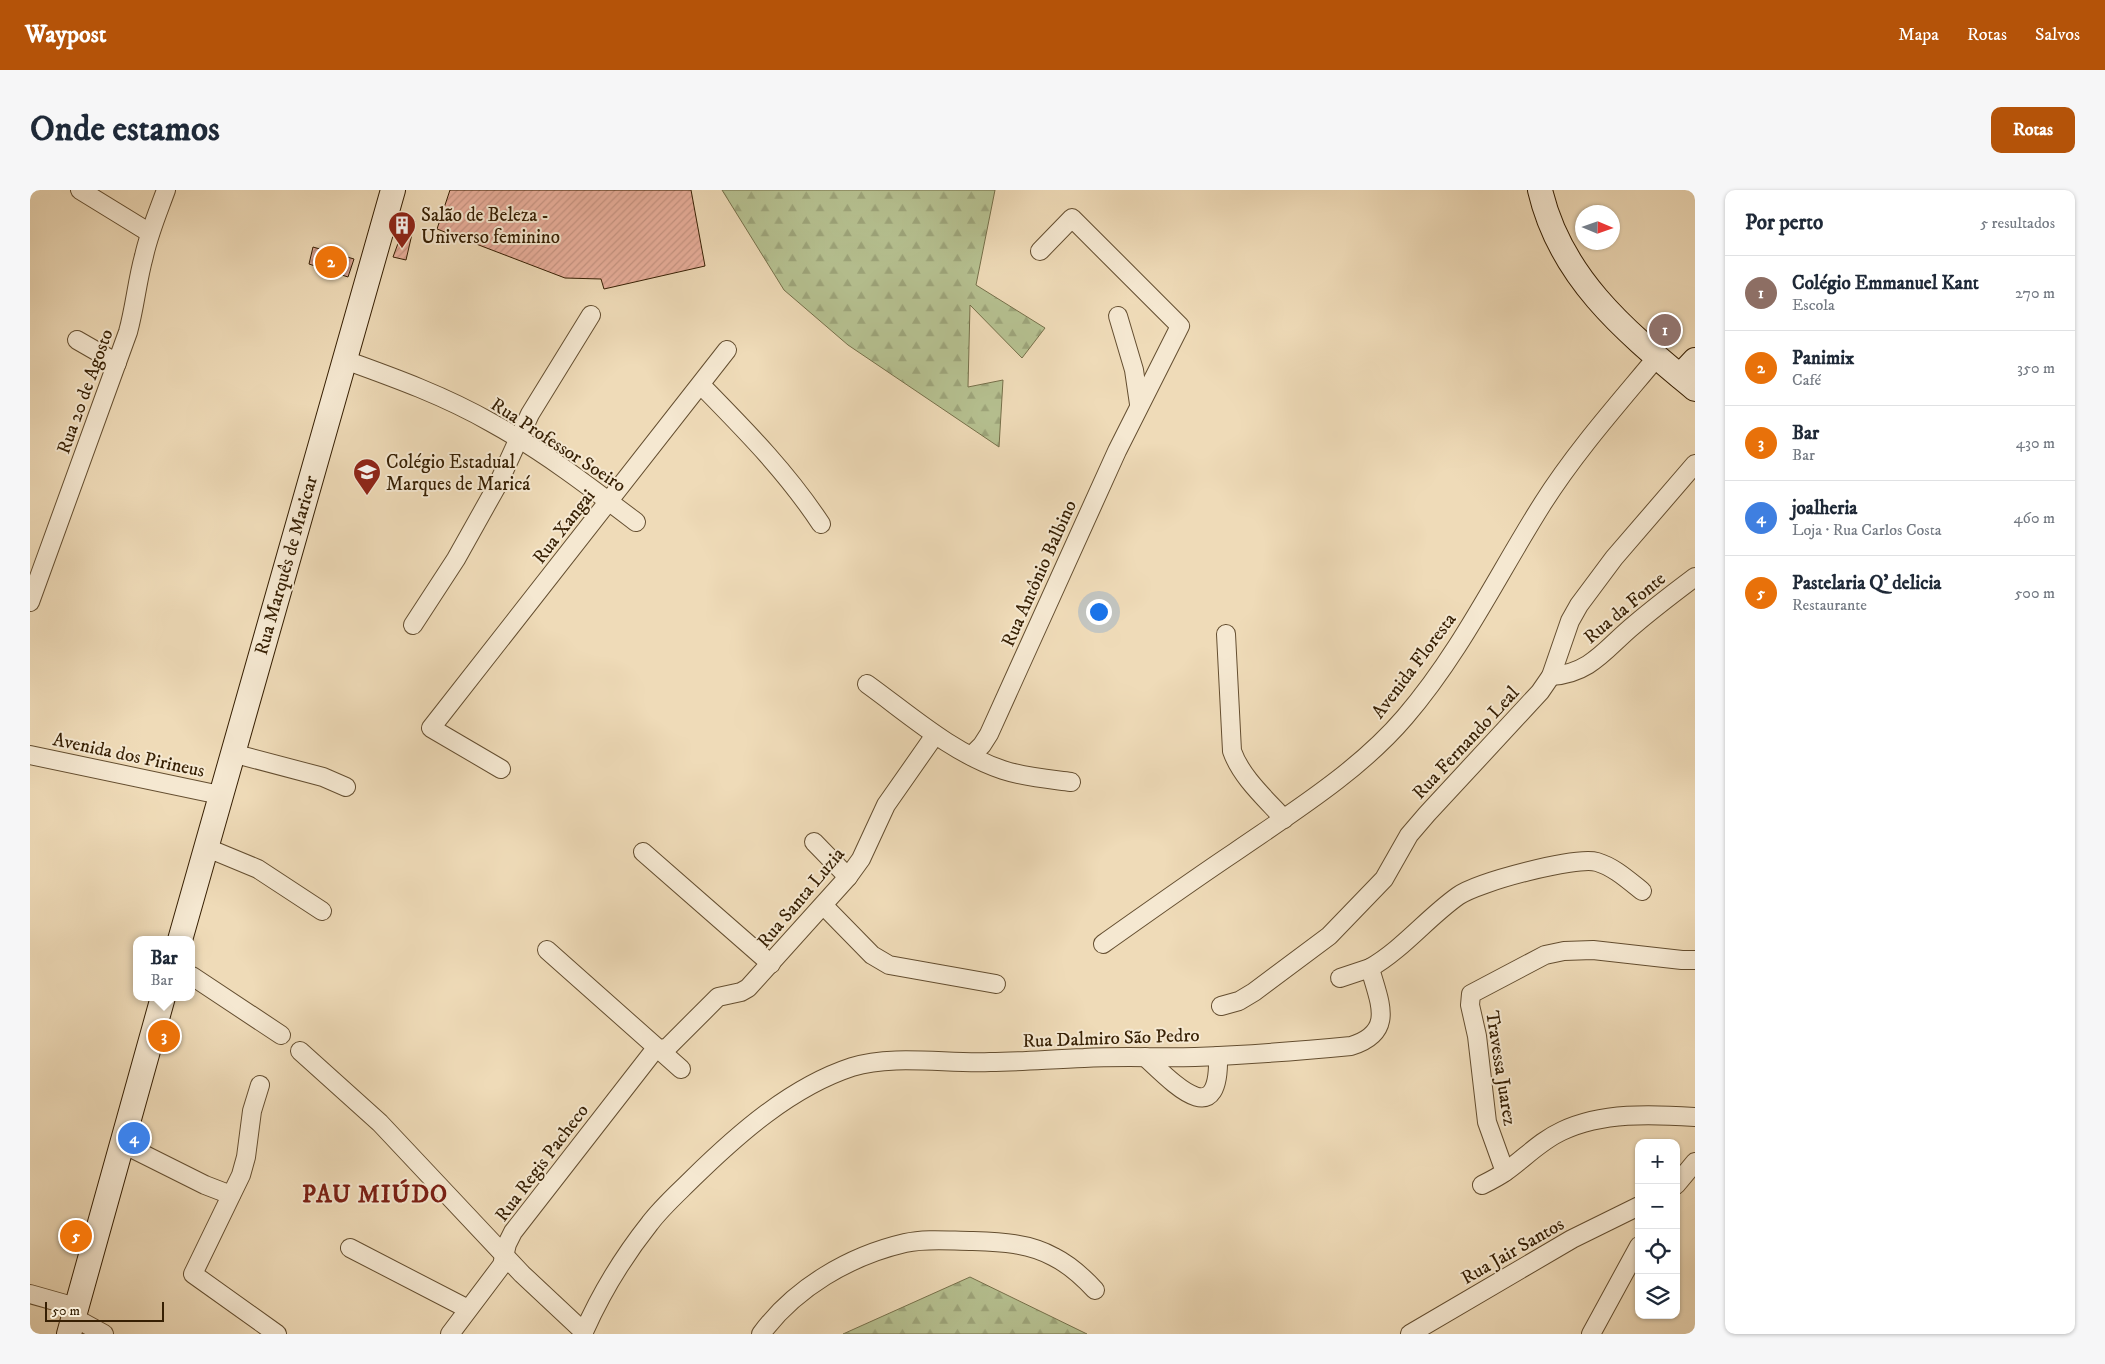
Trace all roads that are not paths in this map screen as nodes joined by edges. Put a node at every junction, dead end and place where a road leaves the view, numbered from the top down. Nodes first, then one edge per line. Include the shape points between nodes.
1 (80, 190) edge
2 (166, 190) edge
3 (393, 190) edge
4 (1540, 190) edge
5 (150, 233) junction
6 (1040, 251) dead end
7 (591, 315) dead end
8 (1118, 316) dead end
9 (77, 340) dead end
10 (727, 350) dead end
11 (1657, 357) junction
12 (344, 360) junction
13 (117, 363) junction
14 (1690, 375) edge
15 (701, 385) junction
16 (1139, 404) junction
17 (518, 437) junction
18 (1695, 464) edge
19 (609, 501) junction
20 (636, 522) dead end
21 (821, 524) dead end
22 (1695, 577) edge
23 (30, 602) edge
24 (413, 625) dead end
25 (1226, 634) dead end
26 (1552, 676) junction
27 (868, 684) dead end
28 (935, 734) junction
29 (232, 753) junction
30 (30, 756) edge
31 (971, 756) junction
32 (501, 769) dead end
33 (1071, 782) dead end
34 (346, 787) dead end
35 (220, 795) junction
36 (1284, 819) junction
37 (814, 842) dead end
38 (205, 847) junction
39 (643, 852) dead end
40 (848, 877) junction
41 (1642, 891) dead end
42 (824, 906) junction
43 (322, 911) dead end
44 (181, 936) edge
45 (1103, 944) dead end
46 (547, 950) dead end
47 (1695, 960) edge
48 (771, 964) junction
49 (1370, 968) junction
50 (195, 978) edge
51 (1340, 978) dead end
52 (996, 984) dead end
53 (162, 1001) edge
54 (1221, 1006) dead end
55 (280, 1036) dead end
56 (661, 1050) junction
57 (300, 1051) dead end
58 (1218, 1056) junction
59 (1145, 1057) junction
60 (682, 1069) dead end
61 (260, 1085) dead end
62 (1695, 1117) edge
63 (121, 1143) junction
64 (1695, 1162) edge
65 (1505, 1172) junction
66 (1680, 1179) edge
67 (1482, 1185) dead end
68 (231, 1194) junction
69 (1635, 1208) edge
70 (350, 1248) dead end
71 (1635, 1253) edge
72 (505, 1254) junction
73 (1095, 1290) dead end
74 (30, 1294) edge
75 (468, 1309) junction
76 (73, 1319) edge
77 (583, 1333) edge
78 (104, 1334) edge
79 (277, 1334) edge
80 (450, 1334) edge
81 (761, 1334) edge
82 (1410, 1334) edge
83 (1590, 1334) edge

1 - 5 street
2 - 5 street, Rua 20 de Agosto
3 - 12 main road, Rua Marquês de Maricar
4 - 11 main road via 1552,229 1583,282 1599,303
5 - 13 street, Rua 20 de Agosto via 134,311
6 - 16 street, Rua Antônio Balbino via 1072,218 1180,326
7 - 17 street
8 - 16 street via 1134,370
9 - 13 street
10 - 15 street, Rua Xangai
11 - 14 main road
11 - 36 street, Avenida Floresta via 1544,501 1446,662 1405,717 1373,750
12 - 17 street, Rua Professor Soeiro via 408,383
12 - 29 main road, Rua Marquês de Maricar
13 - 23 street, Rua 20 de Agosto
15 - 19 street, Rua Xangai
15 - 21 street via 764,449
16 - 31 street, Rua Antônio Balbino via 989,734
17 - 19 street, Rua Professor Soeiro
17 - 24 street via 498,484
18 - 26 street, Rua Fernando Leal via 1614,558 1579,605 1570,621
19 - 20 street, Rua Professor Soeiro
19 - 32 street, Rua Xangai via 432,728
22 - 26 street, Rua da Fonte via 1632,626 1595,660 1570,673
25 - 36 street via 1232,751 1252,784
26 - 54 street, Rua Fernando Leal via 1417,825 1384,878 1329,936 1254,992
27 - 28 street
28 - 31 street
28 - 40 street, Rua Santa Luzia via 886,805 861,859
29 - 34 street via 323,777
29 - 35 main road, Rua Marquês de Maricar
30 - 35 street, Avenida dos Pirineus
31 - 33 street via 1018,774
35 - 38 main road, Rua Marquês de Maricar
36 - 45 street, Avenida Floresta
37 - 40 street
38 - 43 street via 258,868
38 - 44 main road, Rua Marquês de Maricar
39 - 48 street
40 - 42 street, Rua Santa Luzia
41 - 49 street via 1606,865 1586,860 1485,883 1458,896 1388,958
42 - 48 street, Rua Santa Luzia
42 - 52 street via 872,955 889,965
46 - 56 street
47 - 65 street, Travessa Juarez via 1593,950 1564,951 1545,955 1471,994 1487,1122
48 - 56 street, Rua Santa Luzia via 748,988 718,997 668,1047
49 - 51 street
49 - 58 street, Rua Dalmiro São Pedro via 1381,1015 1378,1029 1372,1037 1351,1046
50 - 55 street
53 - 63 main road
56 - 60 street
56 - 72 street, Rua Regis Pacheco via 653,1052 537,1199 513,1232
57 - 72 street via 380,1123
58 - 59 street, Rua Dalmiro São Pedro
58 - 59 street via 1219,1077 1215,1089 1209,1096 1199,1097 1178,1087
59 - 77 street, Rua Dalmiro São Pedro via 976,1063 880,1062 854,1067 814,1084 750,1126 715,1156 651,1222 605,1290
61 - 68 street via 252,1111 246,1157
62 - 65 street via 1627,1116 1592,1122 1562,1131
63 - 68 street via 205,1185
63 - 76 main road
64 - 66 street
65 - 67 street
68 - 79 street via 193,1274
69 - 82 street, Rua Jair Santos via 1572,1239
70 - 75 street
71 - 83 street
72 - 75 street, Rua Regis Pacheco via 502,1265
72 - 77 street
73 - 81 street via 1081,1275 1055,1257 1021,1245 934,1240 906,1242 872,1253 815,1281 788,1302
74 - 76 street
75 - 80 street, Rua Regis Pacheco
76 - 78 street

